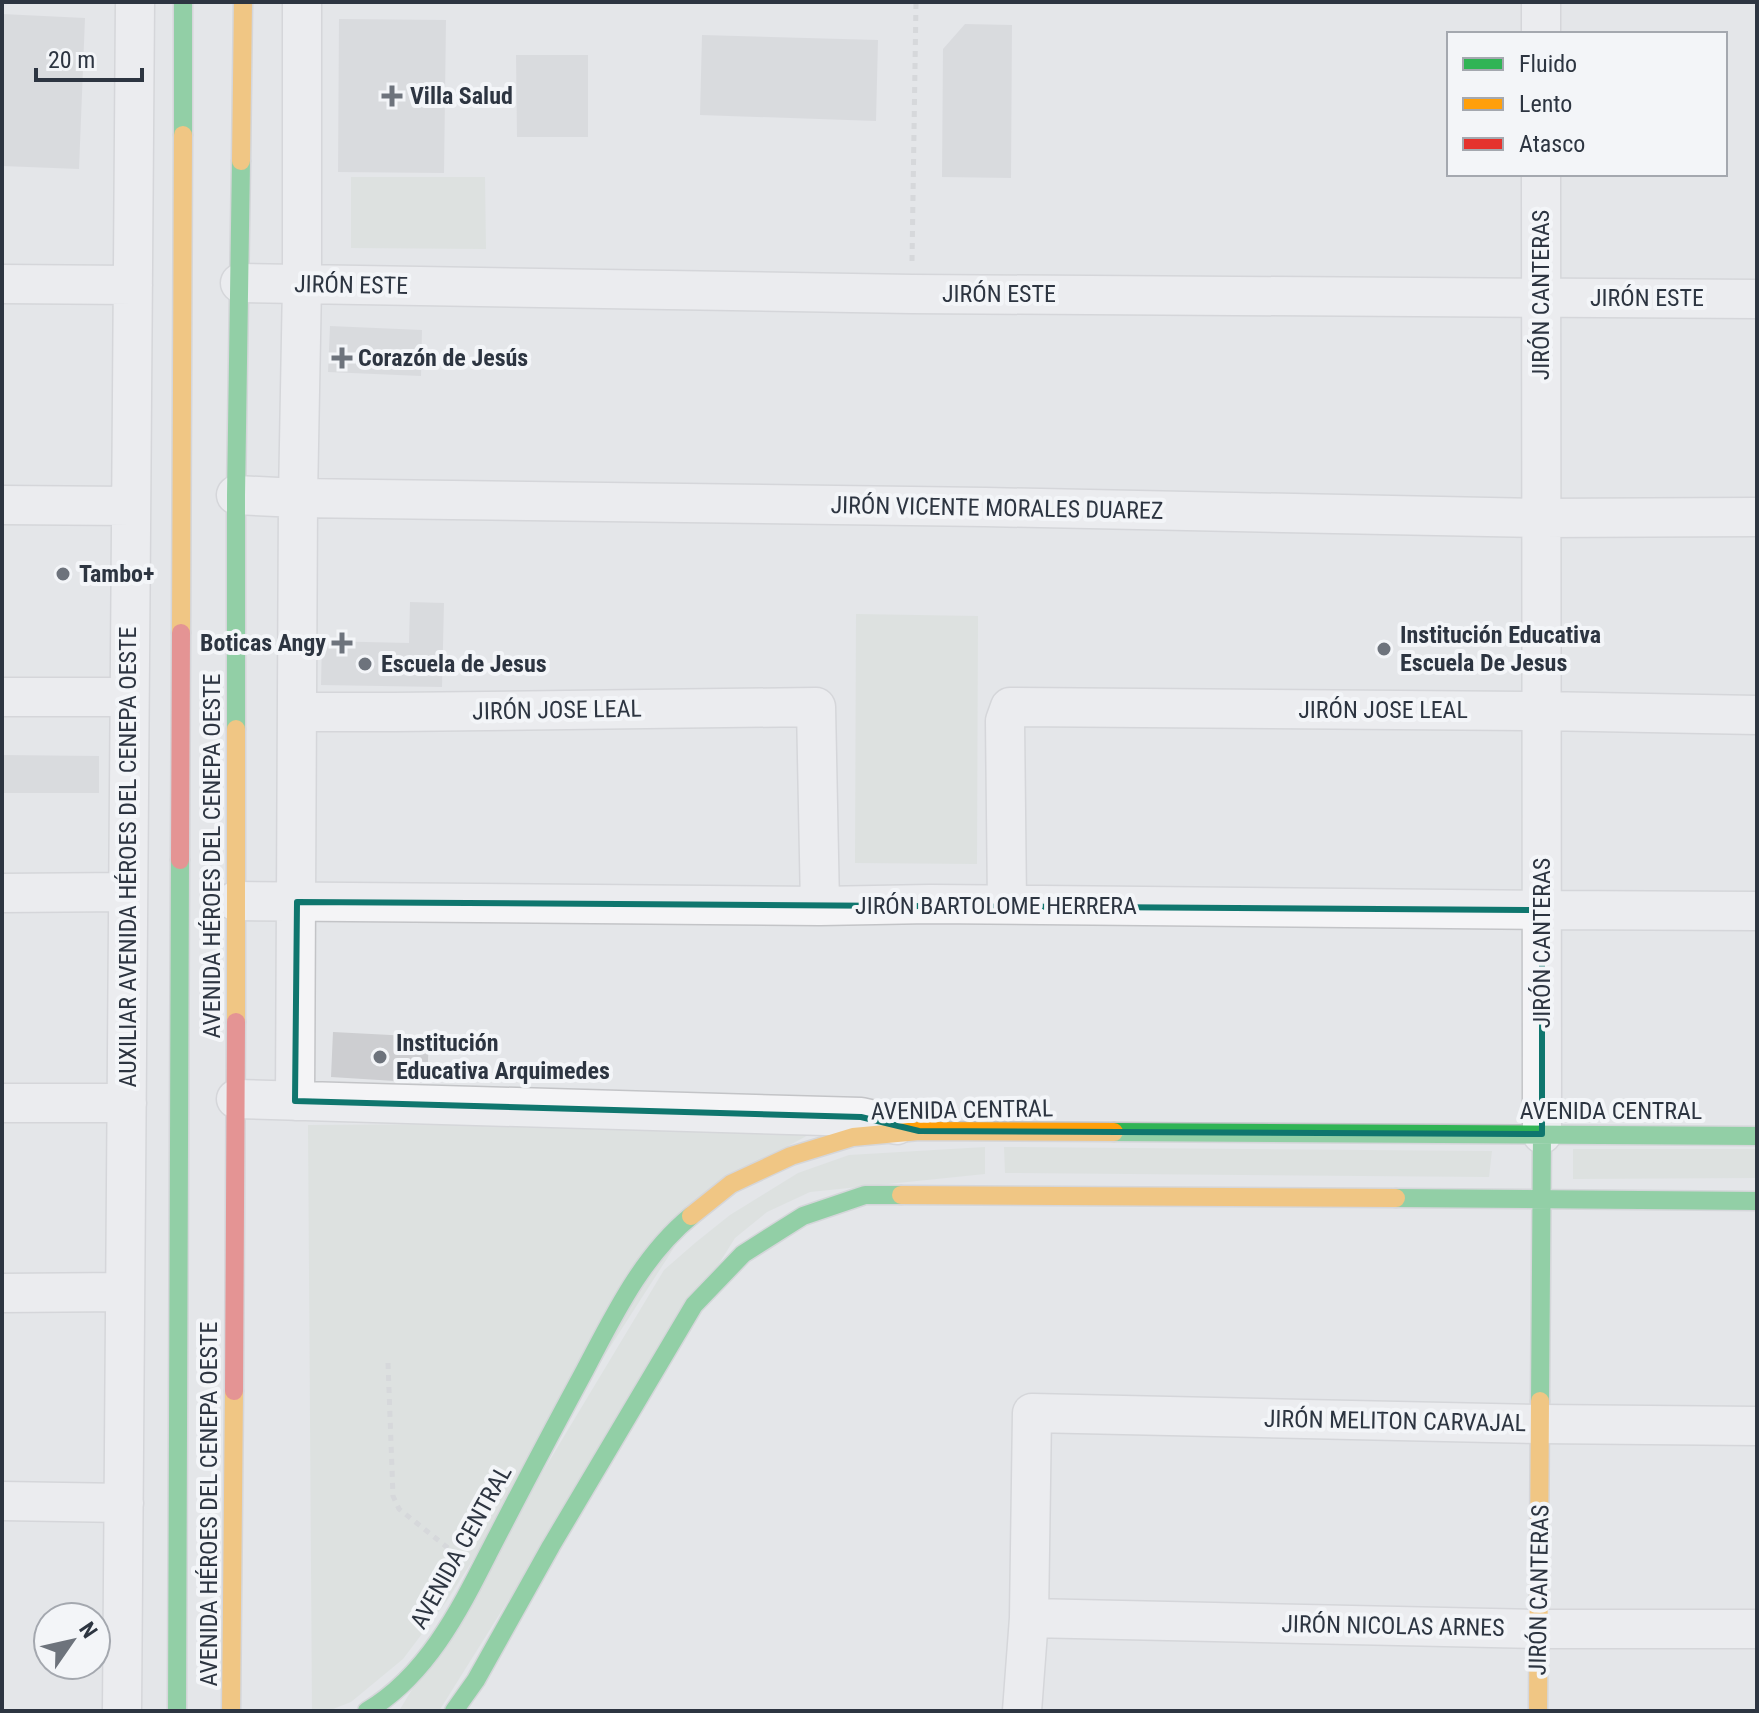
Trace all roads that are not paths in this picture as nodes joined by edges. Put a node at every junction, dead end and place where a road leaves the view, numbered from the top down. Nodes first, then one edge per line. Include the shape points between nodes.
1 (135, 2) edge
2 (183, 2) edge
3 (243, 2) edge
4 (302, 2) edge
5 (1541, 2) edge
6 (1541, 32) edge
7 (1541, 176) edge
8 (240, 283) junction
9 (2, 284) edge
10 (302, 284) junction
11 (133, 285) junction
12 (1541, 298) junction
13 (1757, 299) edge
14 (236, 495) junction
15 (298, 498) junction
16 (2, 505) edge
17 (131, 506) junction
18 (1757, 517) edge
19 (1542, 518) junction
20 (2, 697) edge
21 (129, 697) junction
22 (1540, 711) junction
23 (298, 712) junction
24 (1757, 715) edge
25 (128, 892) junction
26 (2, 893) edge
27 (235, 901) junction
28 (297, 902) junction
29 (1007, 904) junction
30 (820, 906) junction
31 (1542, 910) junction
32 (1757, 911) edge
33 (236, 1099) junction
34 (295, 1101) junction
35 (2, 1103) edge
36 (127, 1103) junction
37 (919, 1131) junction
38 (1542, 1134) junction
39 (1757, 1136) edge
40 (1542, 1200) junction
41 (1757, 1201) edge
42 (125, 1292) junction
43 (2, 1293) edge
44 (1540, 1424) junction
45 (1757, 1426) edge
46 (2, 1501) edge
47 (124, 1503) junction
48 (1029, 1618) junction
49 (1539, 1629) junction
50 (1757, 1629) edge
51 (122, 1711) edge
52 (177, 1711) edge
53 (231, 1711) edge
54 (367, 1711) edge
55 (454, 1711) edge
56 (1022, 1711) edge
57 (1538, 1711) edge

1 - 11 street, AUXILIAR AVENIDA HÉROES DEL CENEPA OESTE
2 - 52 main road, AVENIDA HÉROES DEL CENEPA OESTE
3 - 8 main road, AVENIDA HÉROES DEL CENEPA OESTE
4 - 10 street
5 - 6 street
7 - 12 street, JIRÓN CANTERAS
8 - 10 street, JIRÓN ESTE
8 - 14 main road, AVENIDA HÉROES DEL CENEPA OESTE
9 - 11 street
10 - 12 street, JIRÓN ESTE
10 - 15 street
11 - 17 street, AUXILIAR AVENIDA HÉROES DEL CENEPA OESTE
12 - 13 street, JIRÓN ESTE
12 - 19 street, JIRÓN CANTERAS
14 - 15 street, JIRÓN VICENTE MORALES DUAREZ
14 - 27 main road, AVENIDA HÉROES DEL CENEPA OESTE
15 - 19 street, JIRÓN VICENTE MORALES DUAREZ
15 - 23 street
16 - 17 street
17 - 21 street, AUXILIAR AVENIDA HÉROES DEL CENEPA OESTE
18 - 19 street, JIRÓN VICENTE MORALES DUAREZ
19 - 22 street, JIRÓN CANTERAS
20 - 21 street
21 - 25 street, AUXILIAR AVENIDA HÉROES DEL CENEPA OESTE
22 - 24 street, JIRÓN JOSE LEAL
22 - 29 street, JIRÓN JOSE LEAL via 1010,707 1005,721
22 - 31 street, JIRÓN CANTERAS
23 - 28 street
23 - 30 street, JIRÓN JOSE LEAL via 816,707
25 - 26 street
25 - 36 street, AUXILIAR AVENIDA HÉROES DEL CENEPA OESTE
27 - 28 street, JIRÓN BARTOLOME HERRERA
27 - 33 main road, AVENIDA HÉROES DEL CENEPA OESTE
28 - 30 street, JIRÓN BARTOLOME HERRERA
28 - 34 street
29 - 30 street, JIRÓN BARTOLOME HERRERA
29 - 31 street, JIRÓN BARTOLOME HERRERA
31 - 32 street, JIRÓN BARTOLOME HERRERA
31 - 38 street, JIRÓN CANTERAS
33 - 34 street
33 - 53 main road, AVENIDA HÉROES DEL CENEPA OESTE
34 - 37 street via 861,1117
35 - 36 street
36 - 42 street, AUXILIAR AVENIDA HÉROES DEL CENEPA OESTE
37 - 38 main road, AVENIDA CENTRAL
37 - 54 main road, AVENIDA CENTRAL via 853,1137 791,1156 731,1184 680,1225 626,1294 463,1603 426,1660
38 - 39 main road, AVENIDA CENTRAL
38 - 40 main road, JIRÓN CANTERAS
40 - 41 main road
40 - 44 main road, JIRÓN CANTERAS
40 - 55 main road via 865,1195 803,1216 743,1254 694,1305
42 - 43 street
42 - 47 street, AUXILIAR AVENIDA HÉROES DEL CENEPA OESTE
44 - 45 street, JIRÓN MELITON CARVAJAL
44 - 48 street, JIRÓN MELITON CARVAJAL via 1032,1413
44 - 49 main road, JIRÓN CANTERAS
46 - 47 street
47 - 51 street, AUXILIAR AVENIDA HÉROES DEL CENEPA OESTE
48 - 49 street, JIRÓN NICOLAS ARNES
48 - 56 street
49 - 50 street, JIRÓN NICOLAS ARNES
49 - 57 main road, JIRÓN CANTERAS

